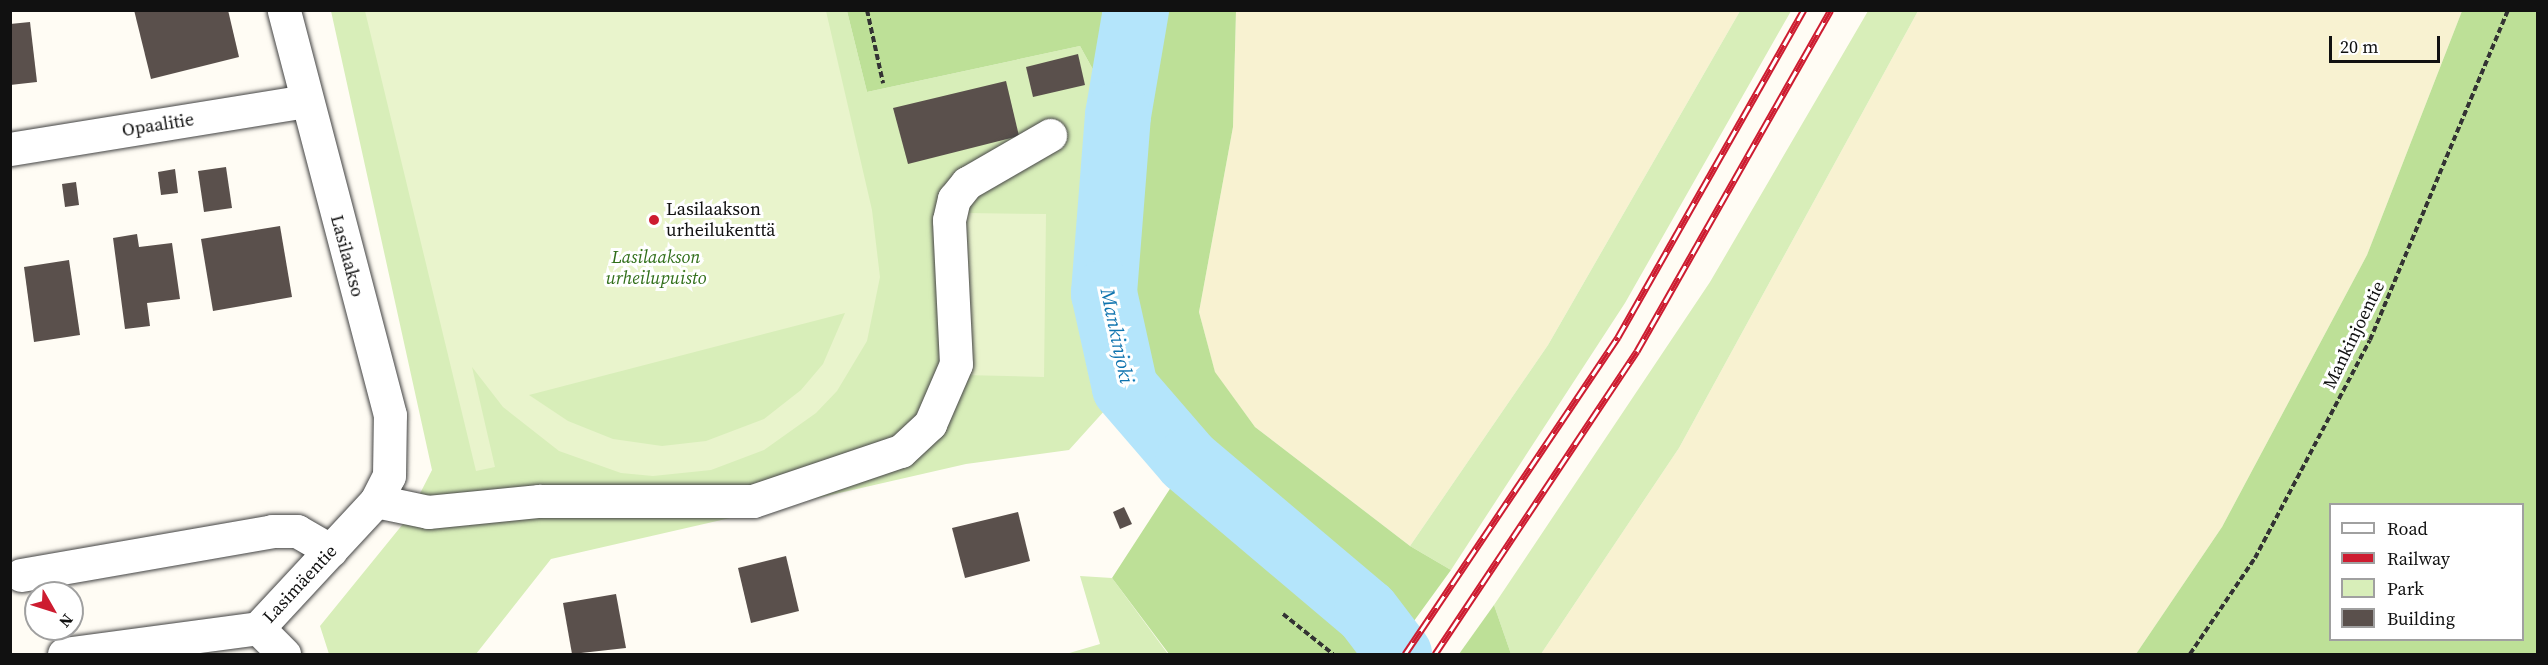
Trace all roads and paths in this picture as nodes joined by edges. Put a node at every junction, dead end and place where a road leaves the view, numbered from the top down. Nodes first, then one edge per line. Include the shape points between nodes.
1 (284, 10) edge
2 (867, 10) edge
3 (2508, 10) edge
4 (883, 83) dead end
5 (305, 100) junction
6 (1050, 135) dead end
7 (10, 149) edge
8 (376, 501) junction
9 (331, 551) junction
10 (21, 575) dead end
11 (1283, 614) dead end
12 (258, 628) junction
13 (64, 654) edge
14 (285, 654) edge
15 (1334, 654) edge
16 (2190, 654) edge

1 - 5 street, Lasilaakso
2 - 4 path
3 - 16 path, Mankinjoentie via 2370,340 2255,558
5 - 7 street, Opaalitie
5 - 8 street, Lasilaakso via 390,415 389,476
6 - 8 street via 967,183 954,199 949,220 956,364 930,424 901,451 753,501 540,501 428,512
8 - 9 street, Lasimäentie
9 - 10 street via 297,531 272,531
9 - 12 street, Lasimäentie
11 - 15 path
12 - 13 street, Lasimäentie
12 - 14 street

